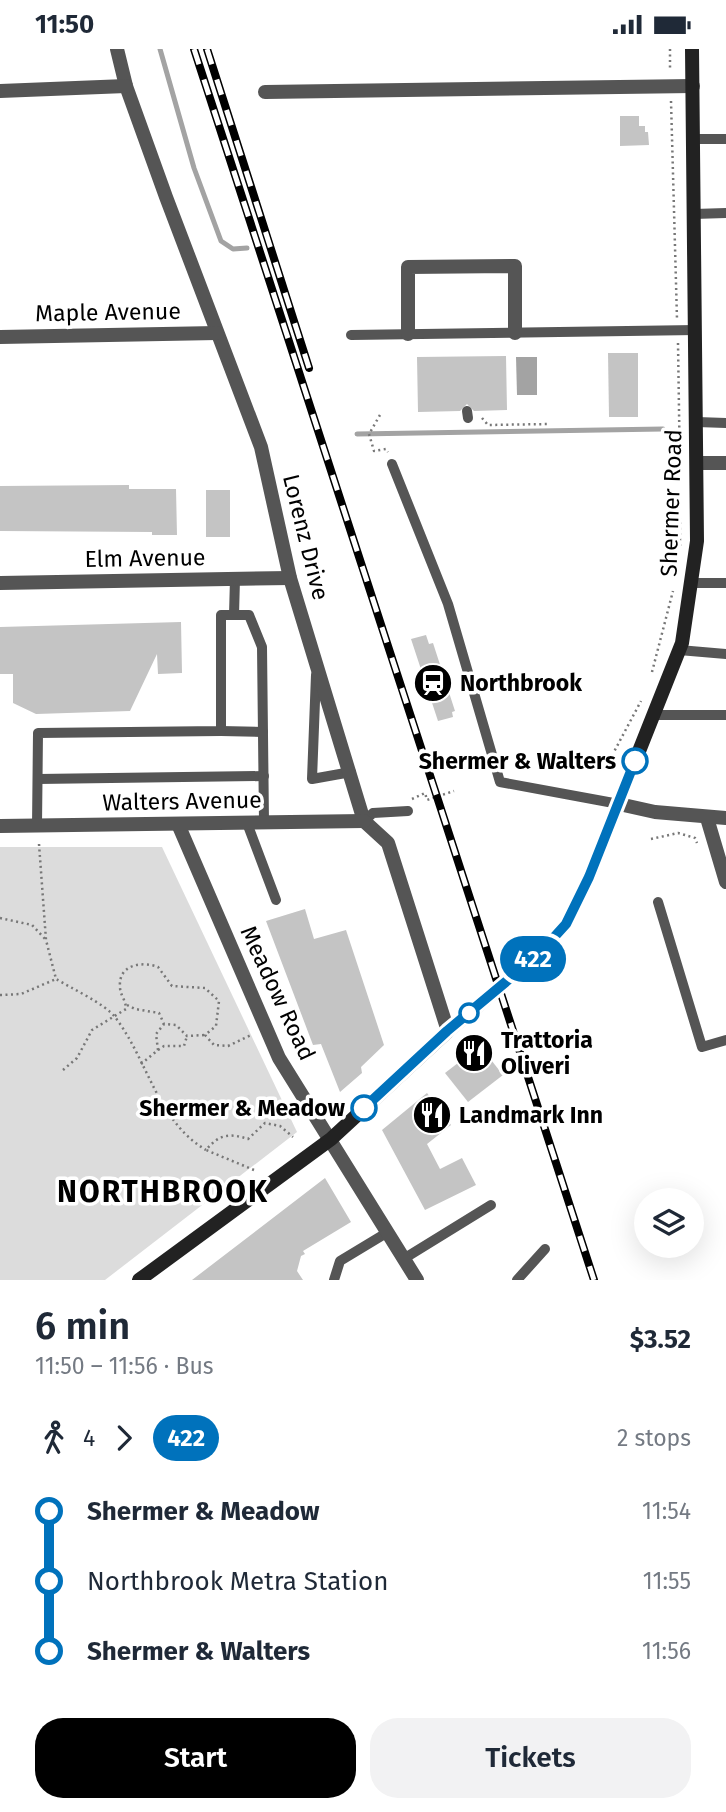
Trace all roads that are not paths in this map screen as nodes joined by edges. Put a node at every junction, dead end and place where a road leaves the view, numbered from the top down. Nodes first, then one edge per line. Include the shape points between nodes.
1 (117, 49) edge
2 (692, 49) edge
3 (127, 86) junction
4 (693, 86) junction
5 (0, 91) edge
6 (265, 92) dead end
7 (694, 139) junction
8 (726, 139) edge
9 (726, 213) edge
10 (694, 214) junction
11 (696, 330) junction
12 (217, 333) junction
13 (515, 333) junction
14 (408, 334) junction
15 (351, 335) dead end
16 (0, 337) edge
17 (696, 422) junction
18 (726, 423) edge
19 (697, 463) junction
20 (726, 463) edge
21 (392, 464) dead end
22 (290, 578) junction
23 (235, 579) junction
24 (0, 583) edge
25 (692, 583) junction
26 (726, 583) edge
27 (234, 615) junction
28 (679, 650) junction
29 (726, 654) edge
30 (317, 664) junction
31 (653, 715) junction
32 (726, 715) edge
33 (221, 731) junction
34 (263, 732) junction
35 (351, 772) junction
36 (264, 776) junction
37 (38, 779) junction
38 (619, 804) junction
39 (407, 806) road end
40 (707, 818) junction
41 (726, 818) edge
42 (364, 821) junction
43 (247, 823) junction
44 (264, 823) junction
45 (178, 824) junction
46 (0, 826) edge
47 (37, 826) junction
48 (726, 883) edge
49 (276, 900) dead end
50 (658, 902) dead end
51 (447, 1031) junction
52 (726, 1040) edge
53 (331, 1139) junction
54 (491, 1205) dead end
55 (388, 1231) junction
56 (545, 1249) dead end
57 (405, 1258) junction
58 (139, 1280) edge
59 (334, 1280) edge
60 (417, 1280) edge
61 (517, 1280) edge

1 - 3 street, Lorenz Drive
2 - 4 main road, Shermer Road
3 - 5 street
3 - 12 street, Lorenz Drive
4 - 6 street
4 - 7 main road, Shermer Road
7 - 8 lane
7 - 10 main road, Shermer Road
9 - 10 lane
10 - 11 main road, Shermer Road
11 - 13 lane
11 - 17 main road, Shermer Road
12 - 16 street, Maple Avenue
12 - 22 street, Lorenz Drive via 261,447
13 - 14 lane
13 - 14 street via 515,266 408,267
14 - 15 lane
17 - 18 lane
17 - 19 main road, Shermer Road
19 - 20 street
19 - 25 main road, Shermer Road
21 - 38 lane via 448,604 500,782
22 - 23 street, Elm Avenue
22 - 30 street, Lorenz Drive
23 - 24 street, Elm Avenue
23 - 27 lane
25 - 26 lane
25 - 28 main road, Shermer Road
27 - 33 lane via 220,615
27 - 34 lane via 249,615 262,647
28 - 29 lane
28 - 31 main road, Shermer Road
30 - 35 street, Lorenz Drive
30 - 35 lane via 312,779
31 - 32 lane
31 - 38 main road, Shermer Road
33 - 34 lane
33 - 37 lane via 38,733
34 - 36 lane
35 - 42 street, Lorenz Drive
36 - 37 lane
36 - 44 lane
37 - 47 lane
38 - 40 street
38 - 51 main road, Shermer Road via 566,924 538,955
39 - 42 lane via 373,813
40 - 41 street
40 - 48 street
42 - 44 street, Walters Avenue
42 - 51 street via 388,843
43 - 44 street, Walters Avenue
43 - 45 street, Walters Avenue
43 - 49 lane
45 - 47 street, Walters Avenue
45 - 53 street, Meadow Road via 279,1058
46 - 47 street, Walters Avenue
50 - 52 lane via 702,1047
51 - 53 main road, Shermer Road
53 - 55 street, Meadow Road
53 - 58 main road, Shermer Road
54 - 57 lane
55 - 57 street, Meadow Road
55 - 59 lane via 340,1261
56 - 61 lane
57 - 60 street, Meadow Road

